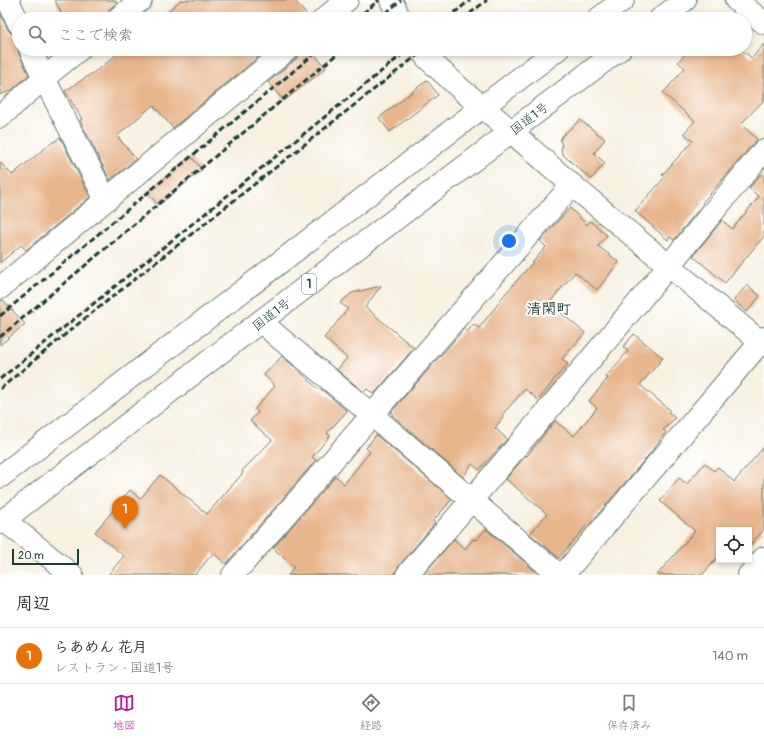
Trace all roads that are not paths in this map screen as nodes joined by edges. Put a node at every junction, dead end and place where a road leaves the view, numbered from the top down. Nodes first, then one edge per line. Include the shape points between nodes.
1 (8, 0) edge
2 (141, 0) edge
3 (347, 0) edge
4 (391, 0) edge
5 (623, 0) edge
6 (685, 0) edge
7 (736, 0) edge
8 (14, 12) edge
9 (126, 12) edge
10 (332, 12) edge
11 (397, 12) edge
12 (607, 12) edge
13 (669, 12) edge
14 (751, 12) edge
15 (752, 13) edge
16 (764, 23) edge
17 (33, 56) edge
18 (71, 56) edge
19 (280, 56) edge
20 (425, 56) edge
21 (549, 56) edge
22 (611, 56) edge
23 (44, 78) junction
24 (482, 106) junction
25 (0, 117) edge
26 (511, 132) junction
27 (764, 150) edge
28 (572, 185) junction
29 (106, 200) junction
30 (668, 266) junction
31 (0, 288) edge
32 (261, 321) junction
33 (763, 342) edge
34 (372, 415) junction
35 (0, 477) edge
36 (472, 500) junction
37 (1, 519) edge
38 (764, 558) edge
39 (72, 575) edge
40 (233, 575) edge
41 (407, 575) edge
42 (559, 575) edge
43 (563, 575) edge
44 (749, 575) edge

1 - 8 main road
2 - 9 main road
3 - 10 main road
4 - 11 main road
5 - 12 main road
6 - 13 main road
7 - 14 main road
15 - 16 main road
17 - 23 main road
18 - 23 main road
19 - 29 main road
20 - 24 main road
21 - 24 main road
22 - 26 main road, 国道1号 / 1
23 - 25 main road
23 - 29 main road
24 - 26 main road
24 - 35 main road
26 - 28 main road
26 - 32 main road, 国道1号 / 1
27 - 30 main road
28 - 30 main road
28 - 34 main road
29 - 31 main road
30 - 33 main road
30 - 36 main road
32 - 34 main road
32 - 37 main road, 国道1号 / 1
33 - 43 main road
34 - 36 main road
34 - 40 main road
36 - 41 main road
36 - 42 main road
37 - 39 main road
38 - 44 main road

